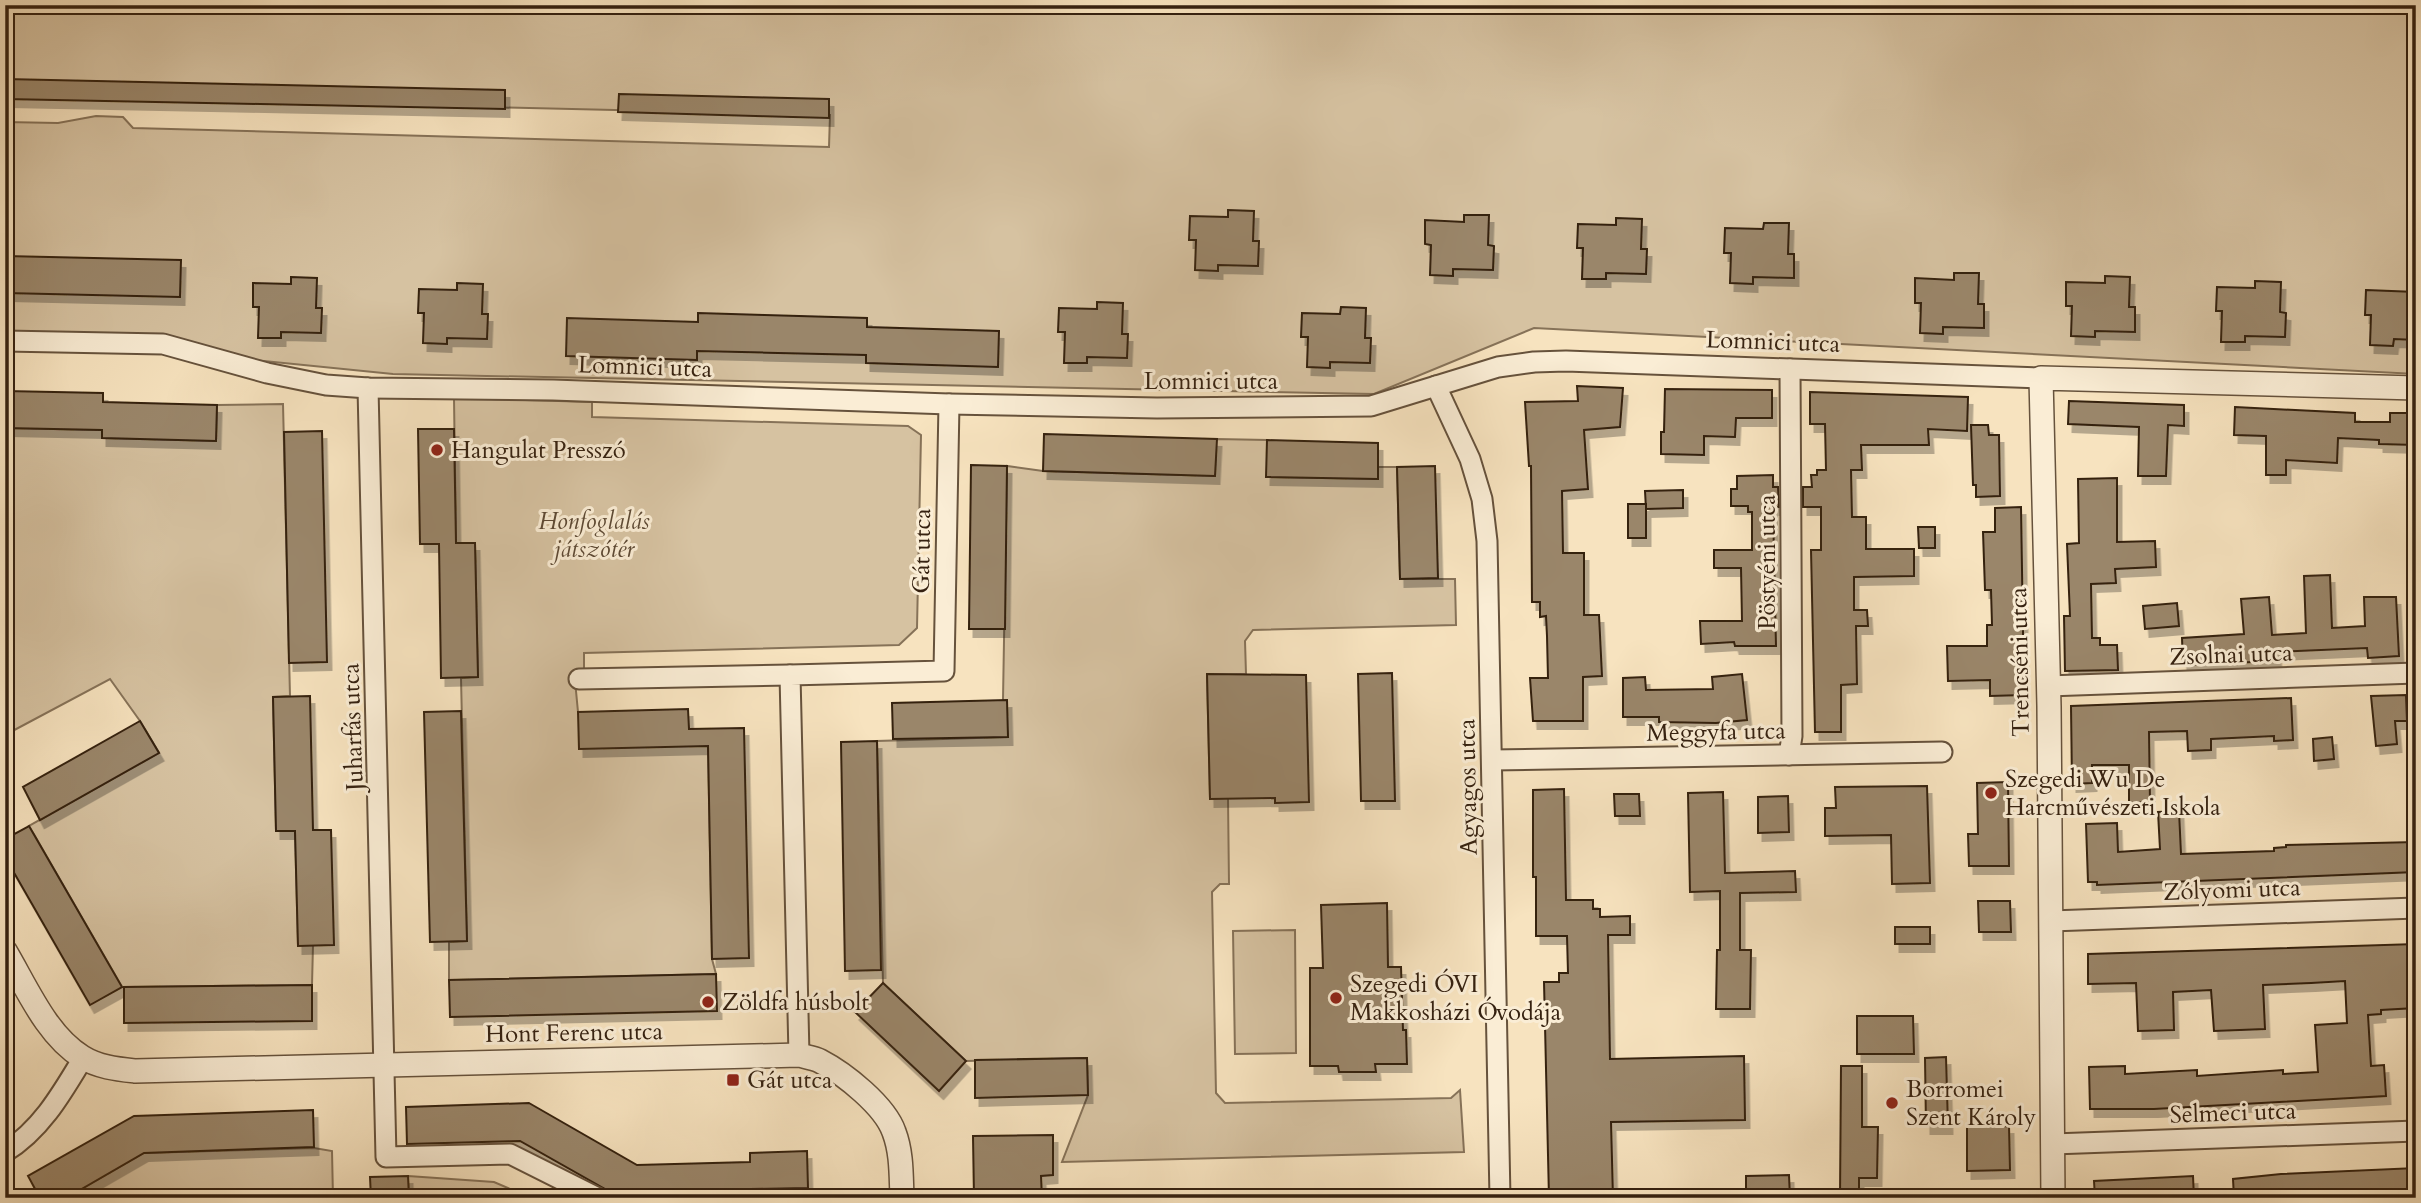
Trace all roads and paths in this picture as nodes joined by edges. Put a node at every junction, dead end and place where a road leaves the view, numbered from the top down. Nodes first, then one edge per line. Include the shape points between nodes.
1 (5, 341) edge
2 (1790, 369) junction
3 (2041, 378) junction
4 (1436, 386) junction
5 (368, 388) junction
6 (2416, 388) edge
7 (949, 404) junction
8 (2416, 673) edge
9 (790, 675) junction
10 (579, 679) dead end
11 (2048, 686) junction
12 (1942, 752) dead end
13 (1789, 755) junction
14 (1492, 760) junction
15 (2416, 908) edge
16 (2051, 921) junction
17 (5, 951) edge
18 (799, 1055) junction
19 (83, 1058) junction
20 (385, 1064) junction
21 (2416, 1131) edge
22 (2053, 1144) junction
23 (5, 1152) edge
24 (598, 1198) edge
25 (902, 1198) edge
26 (1500, 1198) edge
27 (2053, 1198) edge

1 - 5 street, Lomnici utca via 163,344 267,373
2 - 3 street, Lomnici utca
2 - 4 street, Lomnici utca via 1545,361 1498,367
2 - 13 street, Pöstyéni utca
3 - 6 street, Lomnici utca
3 - 11 street, Trencséni utca
4 - 7 street, Lomnici utca via 1371,406
4 - 14 street, Agyagos utca via 1470,459 1482,499
5 - 7 street, Lomnici utca
5 - 20 street, Juharfás utca
7 - 9 street, Gát utca via 944,671
8 - 11 street, Zsolnai utca
9 - 10 street, Gát utca
9 - 18 street
11 - 16 street, Trencséni utca
12 - 13 street, Meggyfa utca
13 - 14 street, Meggyfa utca
14 - 26 street, Agyagos utca
15 - 16 street, Zólyomi utca
16 - 22 street, Trencséni utca
17 - 19 street, Hont Ferenc utca via 42,1013 64,1043
18 - 20 street, Hont Ferenc utca
18 - 25 street via 819,1061 881,1110 894,1131
19 - 20 street, Hont Ferenc utca via 135,1071
19 - 23 street via 34,1130
20 - 24 street via 386,1157 510,1154
21 - 22 street, Selmeci utca
22 - 27 street, Trencséni utca

